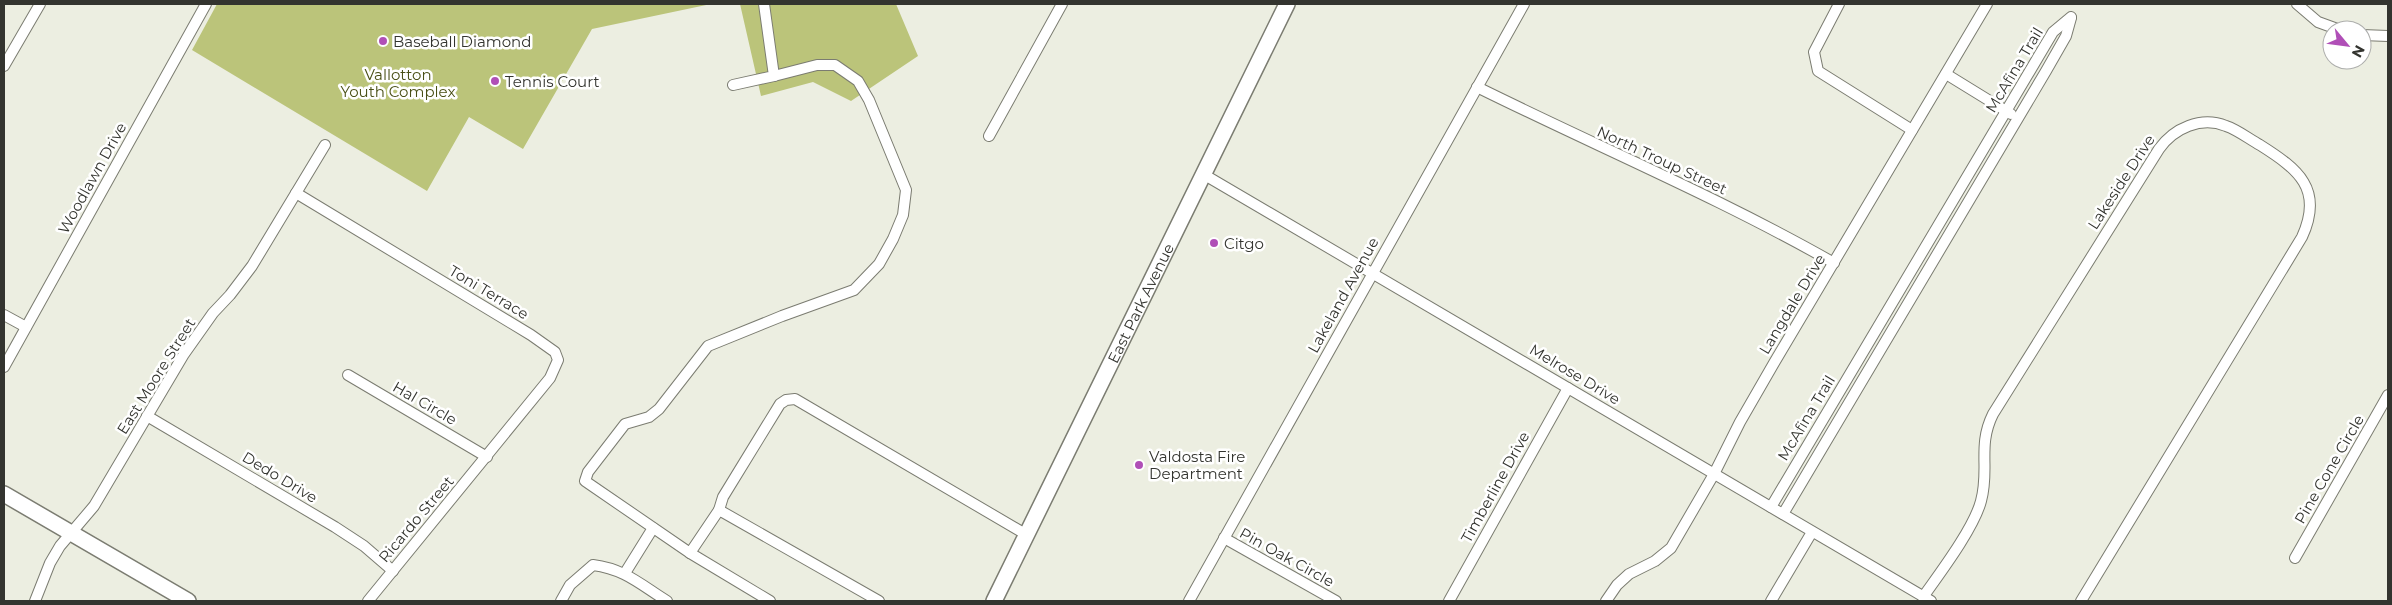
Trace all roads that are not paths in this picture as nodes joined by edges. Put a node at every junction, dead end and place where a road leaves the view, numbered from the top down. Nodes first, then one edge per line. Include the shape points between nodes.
1 (40, 4) edge
2 (206, 4) edge
3 (764, 4) edge
4 (1062, 4) edge
5 (1287, 4) edge
6 (1524, 4) edge
7 (1836, 4) edge
8 (1987, 4) edge
9 (2297, 4) edge
10 (2322, 23) edge
11 (2372, 35) edge
12 (2388, 36) edge
13 (2034, 64) junction
14 (4, 66) edge
15 (2046, 71) junction
16 (1946, 74) junction
17 (774, 76) junction
18 (733, 85) dead end
19 (1477, 87) junction
20 (2006, 111) junction
21 (2018, 118) junction
22 (1912, 130) junction
23 (989, 136) dead end
24 (325, 145) dead end
25 (1983, 149) junction
26 (1995, 156) junction
27 (1203, 174) junction
28 (296, 193) junction
29 (1925, 247) junction
30 (1937, 254) junction
31 (1834, 263) junction
32 (1373, 273) junction
33 (1896, 296) junction
34 (1908, 304) junction
35 (4, 315) edge
36 (26, 328) junction
37 (1866, 347) junction
38 (1878, 354) junction
39 (4, 367) edge
40 (348, 375) dead end
41 (1568, 388) junction
42 (2388, 395) edge
43 (1837, 396) junction
44 (1849, 403) junction
45 (147, 416) junction
46 (1807, 446) junction
47 (1819, 453) junction
48 (487, 457) junction
49 (1714, 474) junction
50 (4, 494) edge
51 (1771, 507) junction
52 (719, 510) junction
53 (1783, 514) junction
54 (653, 528) junction
55 (1812, 532) junction
56 (72, 533) junction
57 (1027, 535) junction
58 (1224, 538) junction
59 (690, 553) junction
60 (2295, 558) dead end
61 (393, 570) junction
62 (624, 573) junction
63 (1927, 599) edge
64 (766, 600) edge
65 (36, 601) edge
66 (188, 601) edge
67 (368, 601) edge
68 (561, 601) edge
69 (667, 601) edge
70 (879, 601) edge
71 (994, 601) edge
72 (1189, 601) edge
73 (1336, 601) edge
74 (1449, 601) edge
75 (1606, 601) edge
76 (1771, 601) edge
77 (2081, 601) edge

1 - 14 street
2 - 36 street, Woodlawn Drive
3 - 17 street
4 - 23 street
5 - 27 main road, East Park Avenue
6 - 19 street, Lakeland Avenue
7 - 22 street via 1814,52 1818,71
8 - 16 street, Langdale Drive
9 - 10 street
11 - 12 street
13 - 15 street
13 - 15 street, McAfina Trail via 2053,32 2071,17 2066,36
13 - 20 street, McAfina Trail
15 - 21 street, McAfina Trail
16 - 20 street
16 - 22 street, Langdale Drive
17 - 18 street
17 - 54 street via 817,64 835,65 858,81 906,190 903,215 879,264 854,290 708,346 659,409 648,417 625,424 585,480
19 - 31 street, North Troup Street via 1691,188
19 - 32 street, Lakeland Avenue
20 - 21 street
20 - 25 street, McAfina Trail
21 - 26 street, McAfina Trail
22 - 31 street, Langdale Drive
24 - 28 street, East Moore Street
25 - 26 street
25 - 29 street, McAfina Trail
26 - 30 street, McAfina Trail
27 - 32 street, Melrose Drive
27 - 57 main road, East Park Avenue
28 - 45 street, East Moore Street via 252,266 195,338
28 - 48 street, Toni Terrace via 555,352 558,360 550,378
29 - 30 street
29 - 33 street, McAfina Trail
30 - 34 street, McAfina Trail
31 - 49 street, Langdale Drive via 1740,422
32 - 41 street, Melrose Drive
32 - 58 street, Lakeland Avenue
33 - 34 street
33 - 37 street, McAfina Trail
34 - 38 street, McAfina Trail
35 - 36 street
36 - 39 street, Woodlawn Drive
37 - 38 street
37 - 43 street, McAfina Trail
38 - 44 street, McAfina Trail
40 - 48 street, Hal Circle
41 - 49 street, Melrose Drive
41 - 74 street, Timberline Drive
42 - 60 street, Pine Cone Circle
43 - 44 street
43 - 46 street, McAfina Trail
44 - 47 street, McAfina Trail
45 - 56 street, East Moore Street via 94,506
45 - 61 street, Dedo Drive via 335,527
46 - 47 street
46 - 51 street, McAfina Trail
47 - 53 street, McAfina Trail
48 - 61 street, Ricardo Street
49 - 51 street, Melrose Drive
49 - 75 street, Langdale Drive via 1671,548 1656,561 1629,574
50 - 56 main road
51 - 53 street, Melrose Drive
52 - 57 street via 723,497 780,404 795,399
52 - 59 street
52 - 70 street
53 - 55 street, Melrose Drive
54 - 59 street
54 - 62 street
55 - 63 street, Melrose Drive
55 - 76 street
56 - 65 street, East Moore Street via 50,563
56 - 66 main road
57 - 71 main road, East Park Avenue
58 - 72 street, Lakeland Avenue
58 - 73 street, Pin Oak Circle
59 - 64 street
61 - 67 street, Ricardo Street
62 - 68 street via 612,567 593,565 570,585
62 - 69 street
63 - 77 street, Lakeside Drive via 1978,509 1985,485 1984,435 1993,414 2159,149 2181,128 2202,123 2226,126 2278,156 2296,171 2308,190 2310,221

